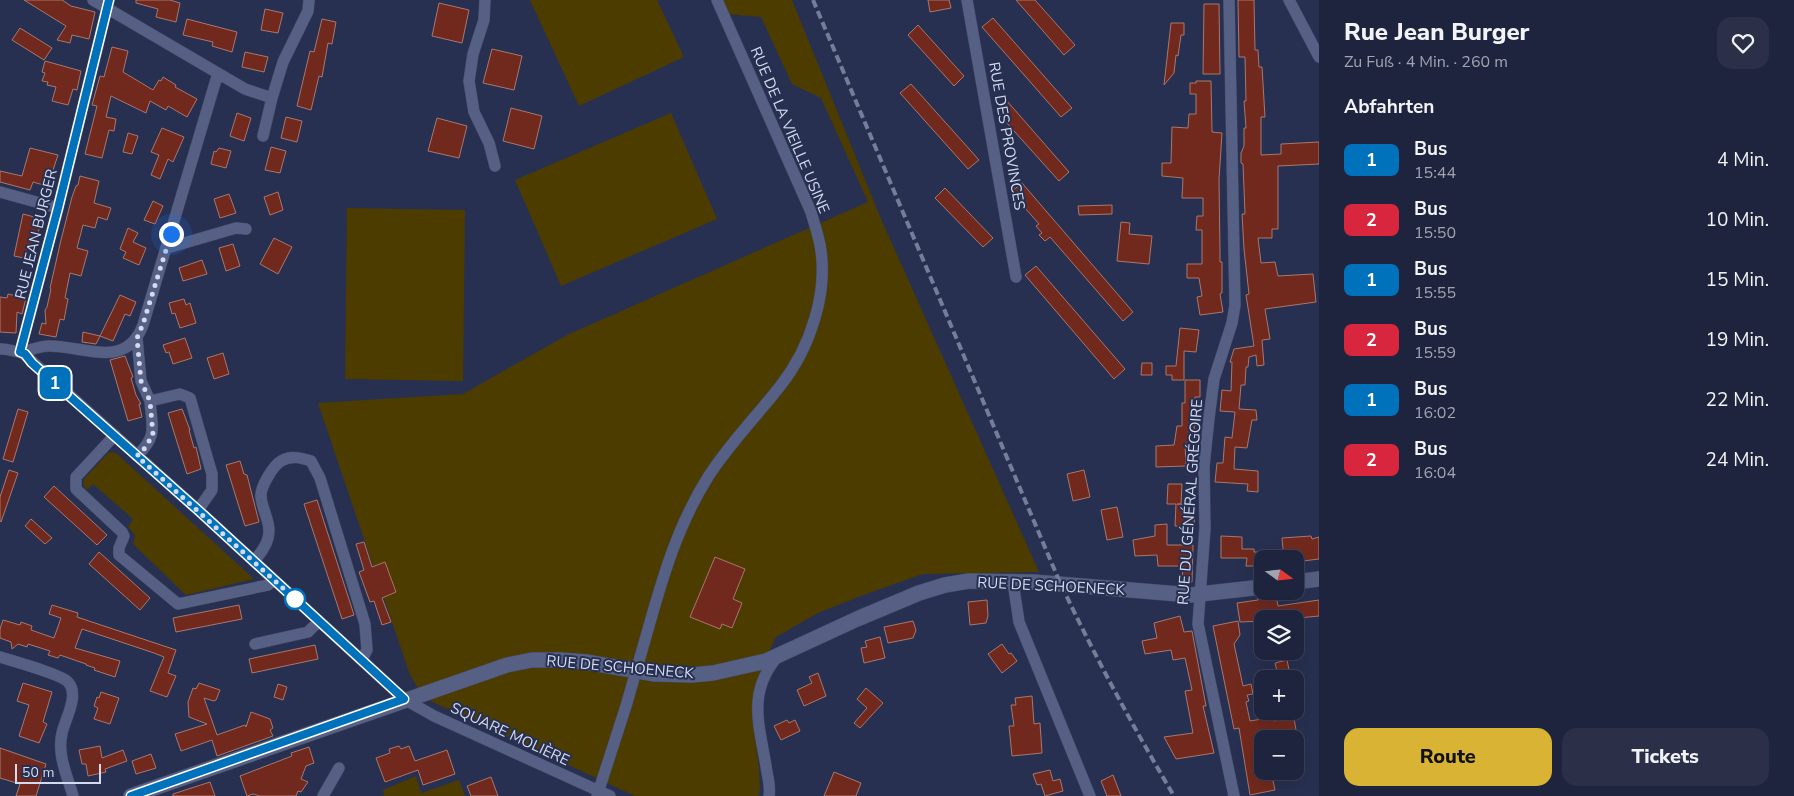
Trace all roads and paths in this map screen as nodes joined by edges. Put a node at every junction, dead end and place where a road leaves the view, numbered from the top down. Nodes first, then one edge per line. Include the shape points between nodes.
1 (92, 0) edge
2 (309, 0) edge
3 (485, 0) edge
4 (718, 0) edge
5 (967, 0) edge
6 (1230, 0) edge
7 (1289, 0) edge
8 (108, 4) edge
9 (1319, 57) edge
10 (218, 73) junction
11 (272, 98) junction
12 (263, 136) dead end
13 (495, 166) dead end
14 (0, 192) edge
15 (58, 208) junction
16 (246, 229) dead end
17 (167, 248) junction
18 (1016, 277) dead end
19 (137, 338) junction
20 (0, 349) edge
21 (20, 352) junction
22 (150, 401) junction
23 (115, 435) junction
24 (137, 456) junction
25 (198, 510) junction
26 (254, 561) junction
27 (1319, 579) edge
28 (274, 580) junction
29 (1304, 581) edge
30 (1014, 582) junction
31 (1254, 587) edge
32 (1201, 595) junction
33 (319, 621) junction
34 (255, 644) dead end
35 (780, 655) junction
36 (362, 659) junction
37 (1, 660) edge
38 (404, 699) junction
39 (339, 768) dead end
40 (602, 794) edge
41 (74, 796) edge
42 (131, 796) edge
43 (323, 796) edge
44 (769, 796) edge
45 (1090, 796) edge
46 (1234, 796) edge

1 - 8 street
2 - 11 street via 308,11 283,62
3 - 13 street via 484,20 468,81 474,112 489,143
4 - 40 street, RUE DE LA VIEILLE USINE, bridge via 810,212 820,246 821,285 810,334 794,366 726,451 691,506 679,532 662,578
5 - 18 street, RUE DES PROVINCES
6 - 32 street, RUE DU GÉNÉRAL GRÉGOIRE via 1235,305 1230,332 1214,379 1209,418 1204,466
7 - 9 street
8 - 10 street
8 - 15 street, RUE JEAN BURGER
10 - 11 street via 245,90
10 - 17 street
11 - 12 street
14 - 15 street
15 - 21 street, RUE JEAN BURGER
16 - 17 street via 236,228
17 - 19 street
19 - 21 street via 128,347 115,352 48,346
19 - 22 street via 141,381
20 - 21 street
21 - 23 street
22 - 24 street via 153,435
22 - 25 street via 180,394 190,398 212,474 212,490
23 - 24 street
23 - 28 street via 76,477 76,489 122,532 124,536 119,554 178,604 268,585
24 - 25 street
25 - 26 street
26 - 28 street
26 - 36 street via 262,553 268,538 269,527 260,495 264,482 281,461 299,456 311,461 320,478 365,624 367,650
27 - 29 main road
28 - 33 street
30 - 32 main road, RUE DE SCHOENECK
30 - 35 main road, RUE DE SCHOENECK via 969,581 919,593
30 - 45 street via 1019,622
31 - 32 main road, RUE DE SCHOENECK
32 - 46 street, RUE DU GÉNÉRAL GRÉGOIRE via 1198,624
33 - 34 street via 308,632
33 - 36 street
35 - 38 main road, RUE DE SCHOENECK via 740,668 692,675 655,674 586,662 532,660 507,664
35 - 44 street via 766,673 757,698 756,712
36 - 38 street
37 - 41 street via 64,679 72,688 60,753
38 - 40 street, SQUARE MOLIÈRE
38 - 42 main road, RUE DE SCHOENECK
39 - 43 street

